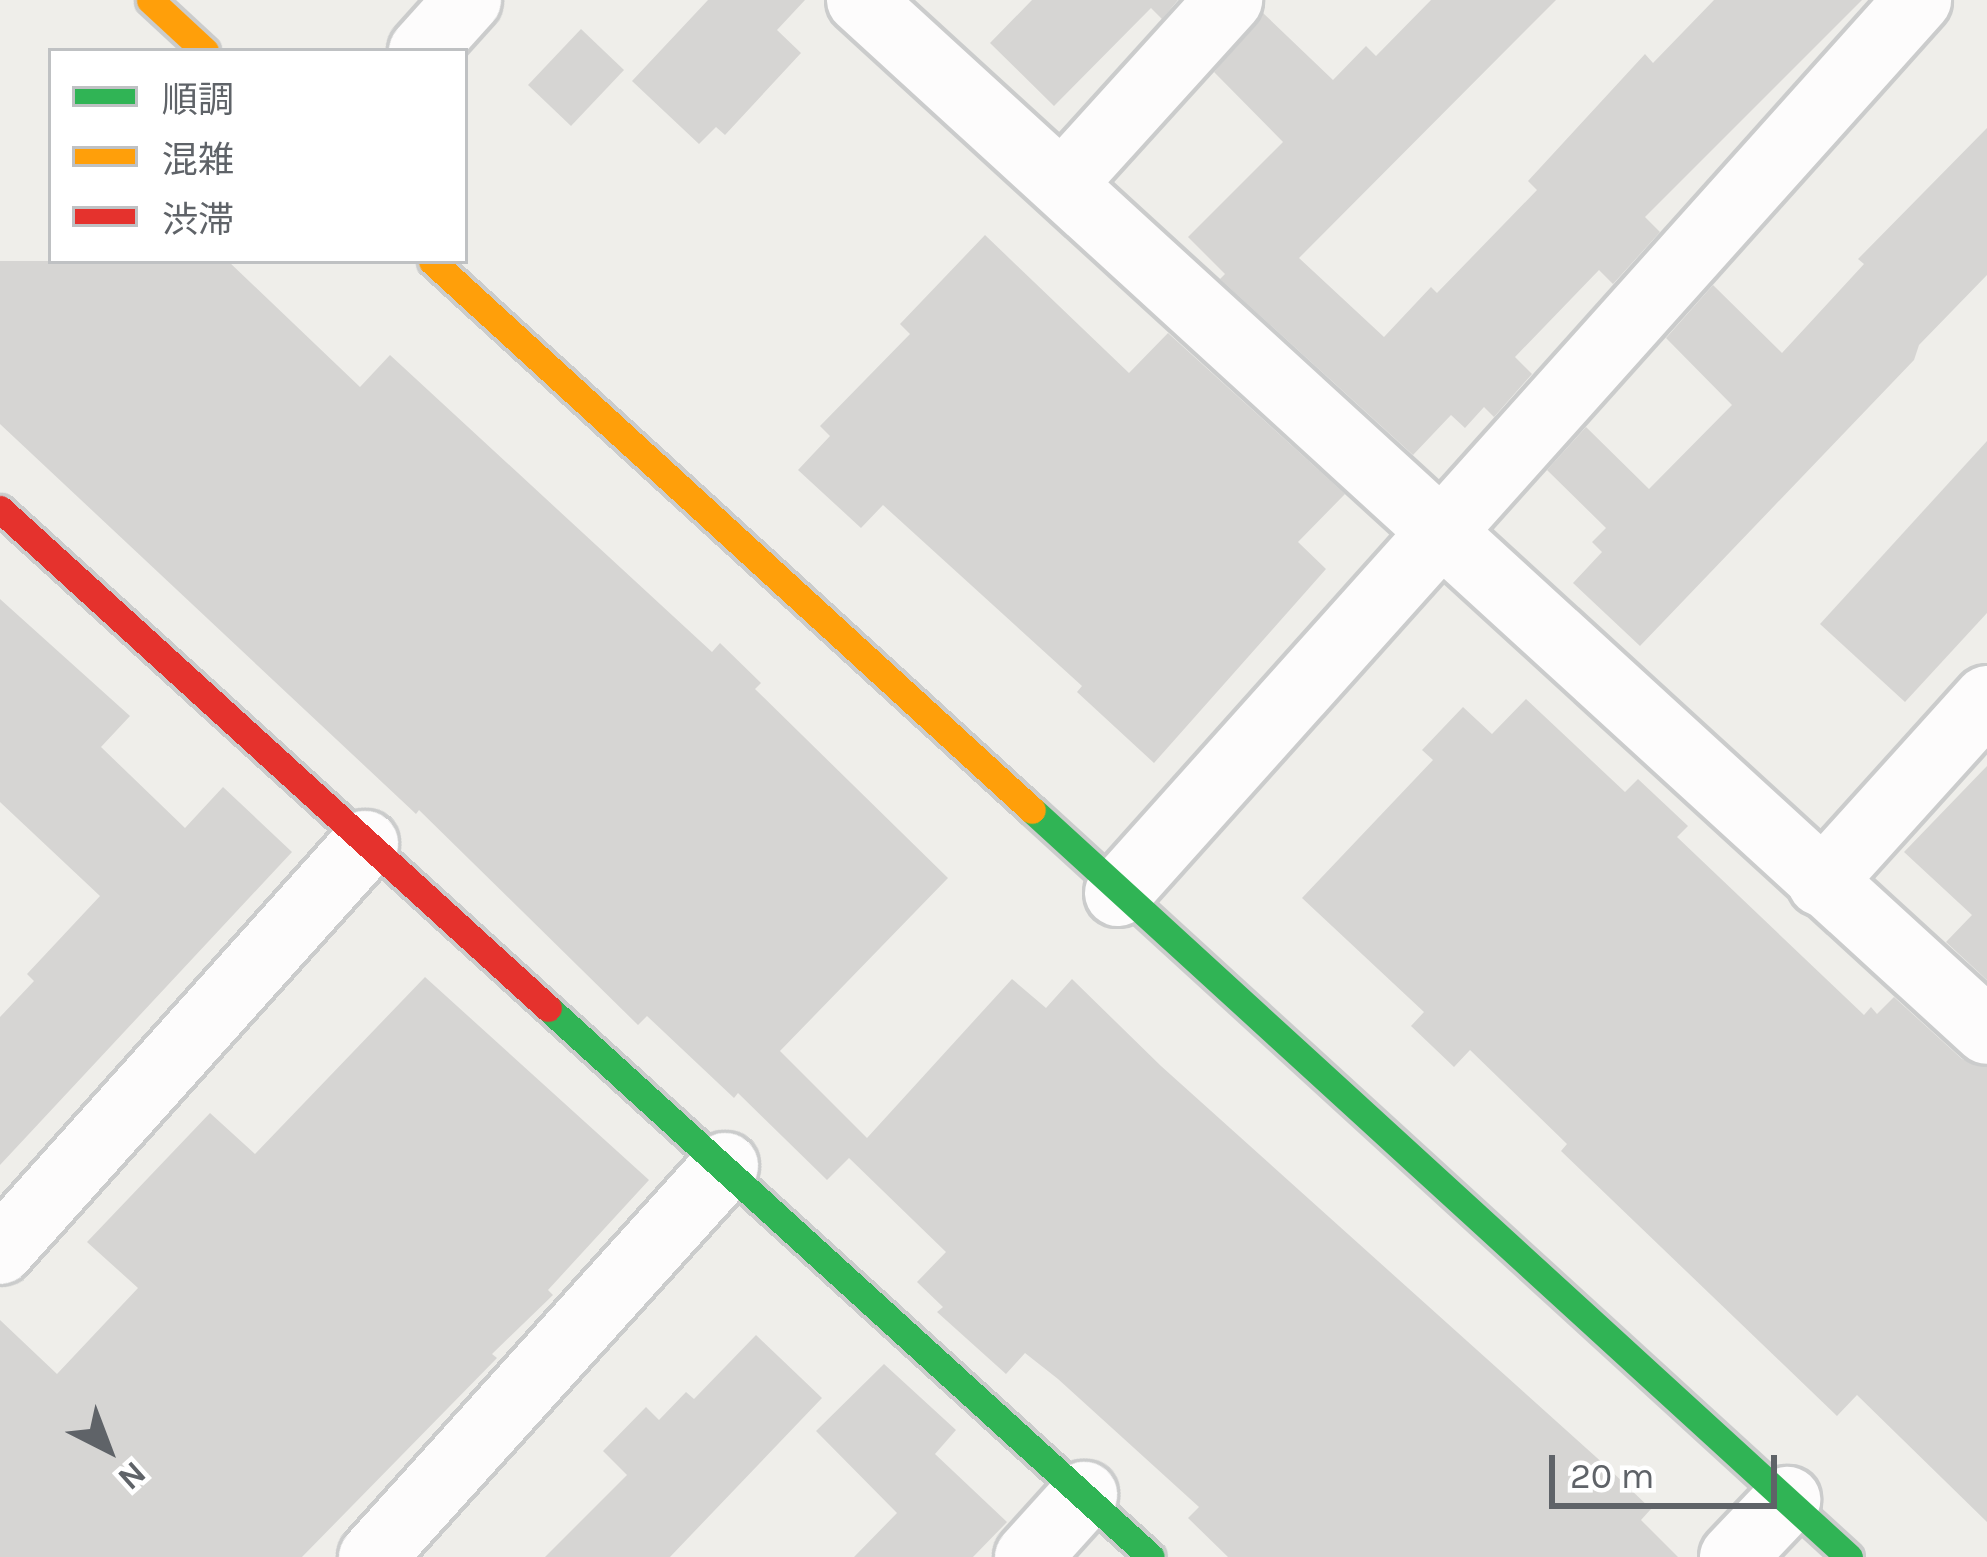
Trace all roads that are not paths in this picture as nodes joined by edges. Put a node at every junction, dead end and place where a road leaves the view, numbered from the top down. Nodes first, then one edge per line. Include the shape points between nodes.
1 (150, 0) edge
2 (468, 0) edge
3 (860, 0) edge
4 (1229, 0) edge
5 (1918, 0) edge
6 (202, 48) edge
7 (425, 48) edge
8 (1064, 182) junction
9 (435, 264) edge
10 (3, 518) edge
11 (1437, 530) junction
12 (1987, 700) edge
13 (365, 844) junction
14 (1821, 883) junction
15 (1118, 893) junction
16 (1987, 1031) edge
17 (725, 1166) junction
18 (0, 1251) edge
19 (1084, 1495) junction
20 (1787, 1500) junction
21 (372, 1557) edge
22 (1028, 1557) edge
23 (1151, 1557) edge
24 (1732, 1557) edge
25 (1849, 1557) edge

1 - 6 street
2 - 7 street
3 - 8 street
4 - 8 street
5 - 11 street
8 - 11 street
9 - 15 street
10 - 13 street
11 - 14 street
11 - 15 street
12 - 14 street
13 - 17 street
13 - 18 street
14 - 16 street
15 - 20 street
17 - 19 street
17 - 21 street
19 - 22 street
19 - 23 street
20 - 24 street
20 - 25 street

